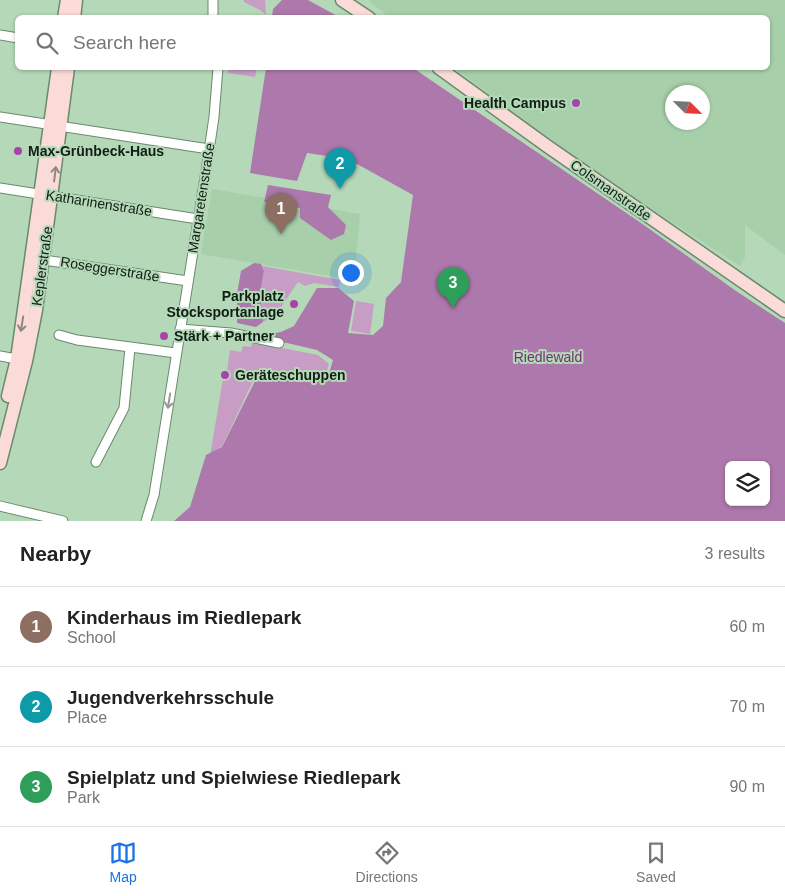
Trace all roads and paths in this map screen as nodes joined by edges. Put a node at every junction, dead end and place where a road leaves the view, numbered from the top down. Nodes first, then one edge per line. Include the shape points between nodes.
1 (67, 0) edge
2 (76, 0) edge
3 (212, 0) edge
4 (342, 0) edge
5 (64, 15) edge
6 (74, 15) edge
7 (213, 15) edge
8 (364, 15) edge
9 (0, 35) edge
10 (15, 38) edge
11 (58, 70) edge
12 (68, 70) edge
13 (216, 70) edge
14 (442, 70) edge
15 (0, 117) edge
16 (56, 126) junction
17 (209, 149) junction
18 (0, 188) edge
19 (47, 195) junction
20 (198, 219) junction
21 (37, 259) junction
22 (188, 281) junction
23 (785, 311) edge
24 (180, 329) junction
25 (59, 335) dead end
26 (279, 343) dead end
27 (130, 348) junction
28 (176, 353) junction
29 (0, 356) edge
30 (21, 360) junction
31 (0, 426) edge
32 (0, 462) edge
33 (96, 462) dead end
34 (0, 506) edge
35 (63, 521) edge
36 (146, 521) edge

1 - 5 street
2 - 6 street
3 - 7 street
4 - 8 street
9 - 10 street
11 - 16 street, Keplerstraße
12 - 16 street, Keplerstraße
13 - 17 street, Margaretenstraße
14 - 23 street, Colsmanstraße
15 - 16 street
16 - 17 street
16 - 19 street, Keplerstraße
17 - 20 street, Margaretenstraße
18 - 19 street, Katharinenstraße
19 - 20 street, Katharinenstraße
19 - 21 street, Keplerstraße
20 - 22 street, Margaretenstraße
21 - 22 street, Roseggerstraße
21 - 30 street, Keplerstraße via 36,310
22 - 24 street, Margaretenstraße
24 - 26 street
24 - 28 street, Margaretenstraße
25 - 27 street
27 - 28 street
27 - 33 street via 124,408
28 -> 36 street, Margaretenstraße via 154,495
29 - 30 street
30 - 31 street, Keplerstraße
30 - 32 street, Keplerstraße
34 - 35 street

